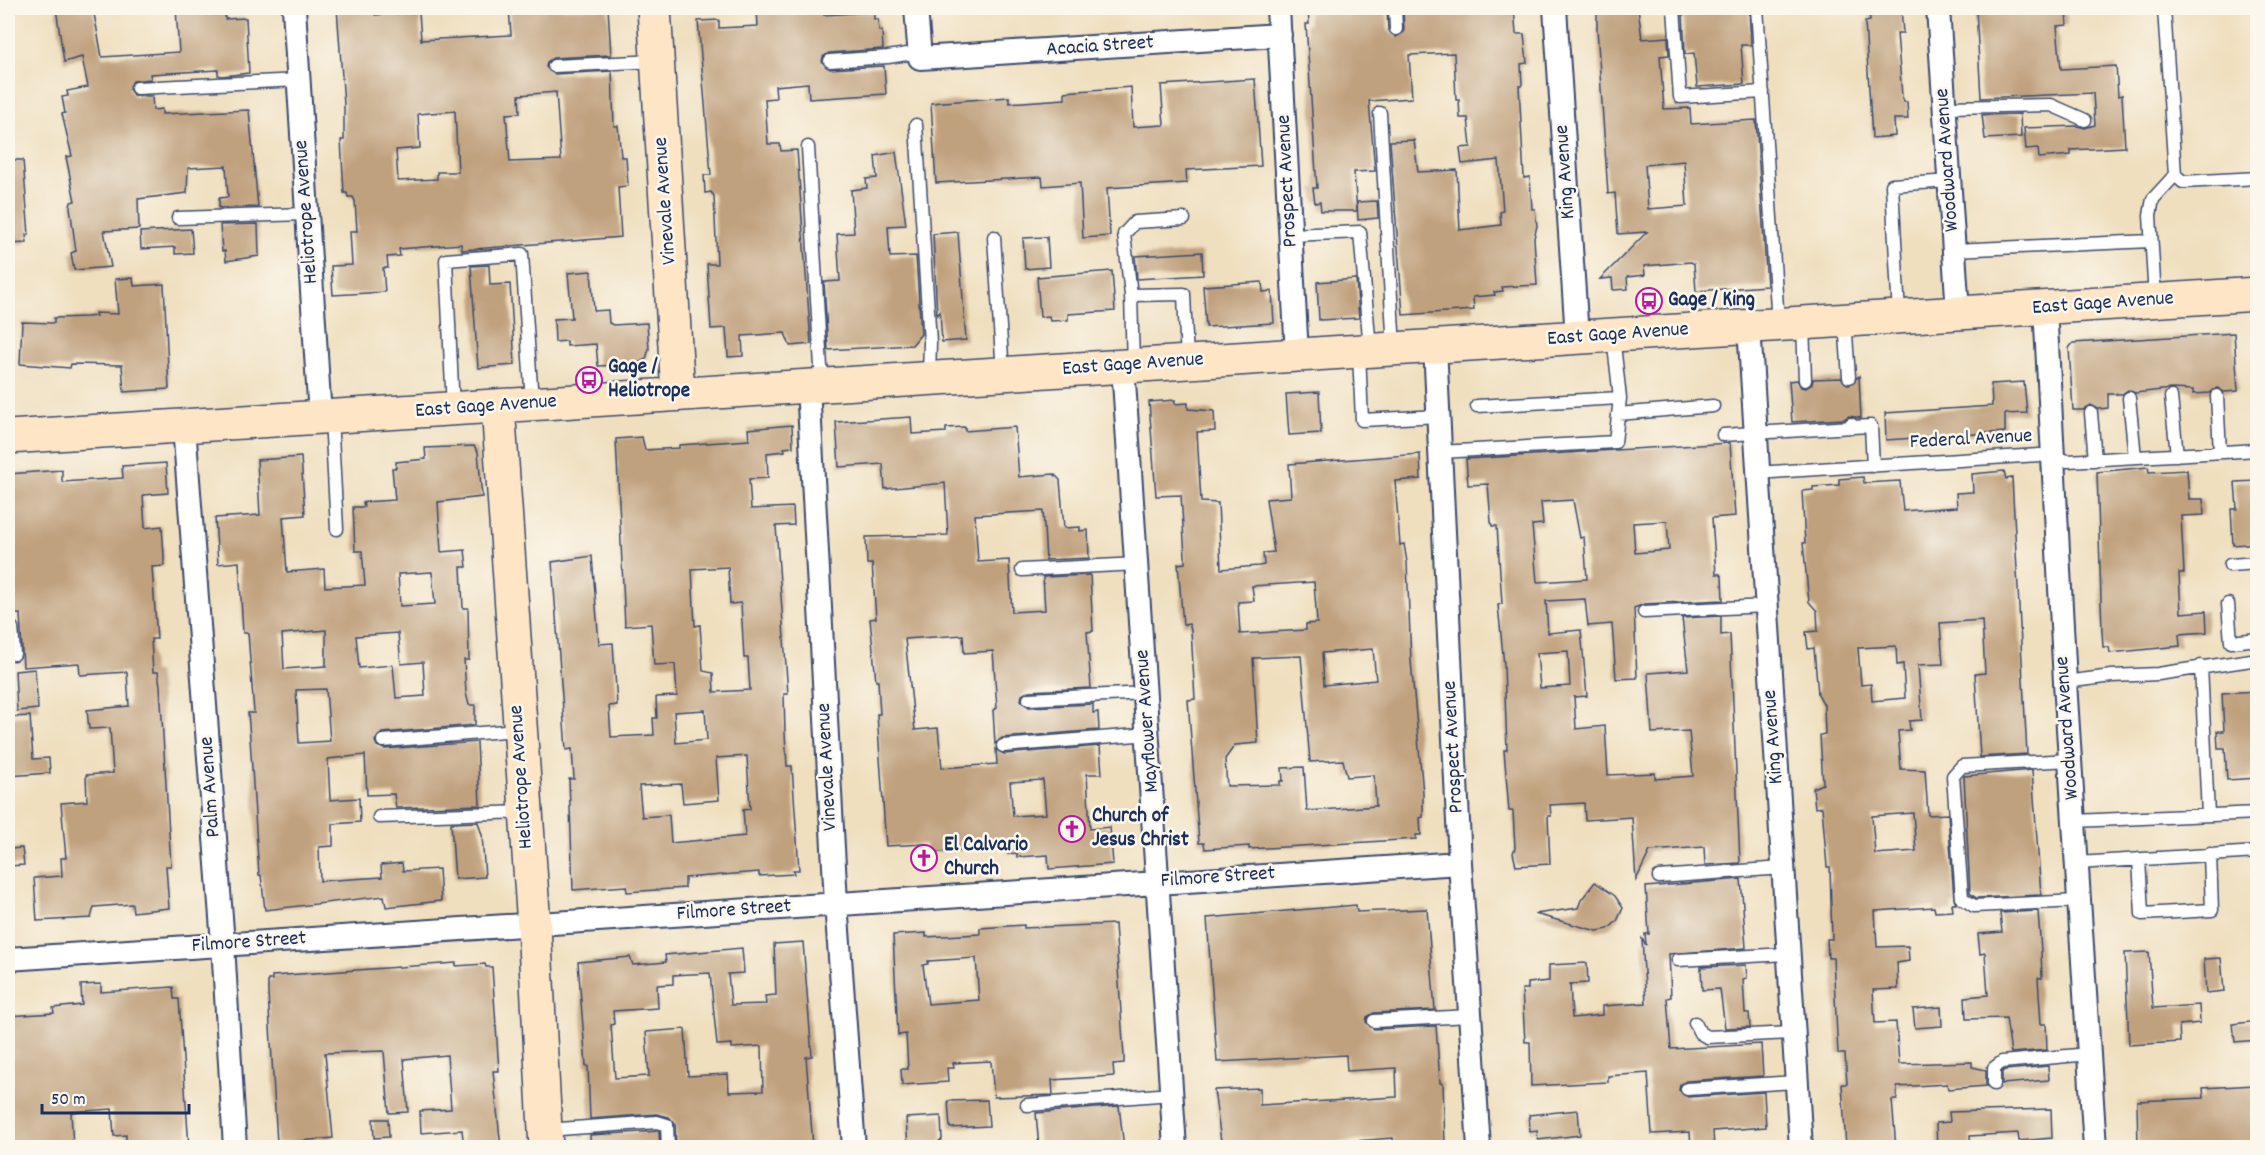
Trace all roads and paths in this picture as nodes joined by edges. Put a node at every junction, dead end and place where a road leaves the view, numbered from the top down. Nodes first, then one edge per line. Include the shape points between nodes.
1 (294, 8) edge
2 (654, 8) edge
3 (916, 8) edge
4 (1278, 8) edge
5 (1395, 8) edge
6 (1555, 8) edge
7 (1674, 8) edge
8 (1758, 8) edge
9 (1938, 8) edge
10 (2164, 8) edge
11 (1396, 29) dead end
12 (1280, 35) junction
13 (920, 55) junction
14 (830, 60) dead end
15 (658, 61) junction
16 (554, 66) dead end
17 (299, 80) junction
18 (137, 88) dead end
19 (1763, 92) junction
20 (1945, 107) junction
21 (1380, 113) dead end
22 (2085, 120) dead end
23 (916, 125) dead end
24 (808, 147) dead end
25 (2175, 175) junction
26 (2258, 178) edge
27 (1950, 182) junction
28 (308, 214) junction
29 (178, 218) dead end
30 (1184, 219) dead end
31 (1290, 235) junction
32 (994, 237) dead end
33 (2151, 241) junction
34 (1954, 250) junction
35 (2258, 294) edge
36 (1131, 295) junction
37 (2155, 300) junction
38 (2045, 308) junction
39 (1958, 313) junction
40 (1899, 317) junction
41 (1845, 320) junction
42 (1777, 324) junction
43 (1613, 335) junction
44 (1577, 337) junction
45 (1435, 346) junction
46 (1375, 350) junction
47 (1297, 355) junction
48 (1187, 362) junction
49 (1128, 366) junction
50 (1003, 374) junction
51 (1849, 377) dead end
52 (929, 378) junction
53 (1805, 380) dead end
54 (815, 386) junction
55 (678, 394) junction
56 (2217, 396) dead end
57 (2171, 397) dead end
58 (1620, 398) junction
59 (2129, 398) dead end
60 (532, 404) junction
61 (498, 406) junction
62 (1477, 406) dead end
63 (1713, 406) dead end
64 (453, 409) junction
65 (2091, 413) dead end
66 (1618, 414) junction
67 (1438, 416) junction
68 (326, 417) junction
69 (184, 426) junction
70 (1755, 433) junction
71 (1723, 435) dead end
72 (8, 437) edge
73 (2258, 450) edge
74 (1440, 452) junction
75 (2220, 452) junction
76 (2177, 455) junction
77 (2135, 457) junction
78 (2054, 459) junction
79 (2094, 460) junction
80 (1873, 466) junction
81 (1757, 473) junction
82 (337, 529) dead end
83 (2258, 563) edge
84 (1137, 564) junction
85 (2230, 565) dead end
86 (1022, 570) dead end
87 (2228, 604) dead end
88 (1766, 606) junction
89 (1644, 612) dead end
90 (8, 628) edge
91 (2258, 639) edge
92 (14, 654) dead end
93 (2258, 659) edge
94 (2200, 666) junction
95 (2065, 682) junction
96 (1146, 693) junction
97 (1029, 699) dead end
98 (519, 730) junction
99 (1149, 734) junction
100 (383, 741) dead end
101 (1002, 746) dead end
102 (2070, 760) junction
103 (525, 812) junction
104 (2258, 813) edge
105 (2208, 815) junction
106 (379, 818) dead end
107 (2074, 821) junction
108 (2258, 852) edge
109 (2210, 854) junction
110 (2139, 859) junction
111 (1460, 863) junction
112 (2077, 863) junction
113 (1783, 868) junction
114 (1659, 877) dead end
115 (1159, 882) junction
116 (2079, 901) junction
117 (836, 903) junction
118 (534, 926) junction
119 (223, 944) junction
120 (1788, 954) junction
121 (8, 959) edge
122 (1678, 960) dead end
123 (1470, 1016) junction
124 (1374, 1021) dead end
125 (1695, 1023) dead end
126 (1793, 1033) junction
127 (2089, 1054) junction
128 (1796, 1082) junction
129 (1994, 1084) dead end
130 (1687, 1089) dead end
131 (1172, 1094) junction
132 (1027, 1105) dead end
133 (545, 1139) edge
134 (235, 1148) edge
135 (668, 1148) edge
136 (854, 1148) edge
137 (1175, 1148) edge
138 (1479, 1148) edge
139 (1801, 1148) edge
140 (2095, 1148) edge

1 - 17 street, Heliotrope Avenue
2 - 15 main road, Vinevale Avenue
3 - 13 street
4 - 12 street, Prospect Avenue
5 - 11 lane
6 - 44 street, King Avenue
7 - 19 lane via 1680,98
8 - 19 lane
9 - 20 street, Woodward Avenue
10 - 25 lane
12 - 13 street, Acacia Street
12 - 31 street, Prospect Avenue
13 - 14 lane
15 - 16 lane
15 - 55 main road, Vinevale Avenue
17 - 18 lane
17 - 28 street, Heliotrope Avenue
19 - 42 lane
20 - 22 lane via 2051,105
20 - 27 street, Woodward Avenue
21 - 46 lane
23 - 52 lane
24 - 54 lane
25 - 26 lane via 2183,183
25 - 33 lane via 2153,199
27 - 34 street, Woodward Avenue
27 - 40 lane via 1892,185
28 - 29 lane
28 - 68 street, Heliotrope Avenue
30 - 36 lane via 1135,222 1124,234
31 - 46 lane via 1360,232
31 - 47 street, Prospect Avenue
32 - 50 lane
33 - 34 lane
33 - 37 lane
34 - 39 street, Woodward Avenue
35 - 37 main road, East Gage Avenue
36 - 48 lane via 1184,294
36 - 49 lane
37 - 38 main road, East Gage Avenue
38 - 39 main road, East Gage Avenue
38 - 78 street, Woodward Avenue
39 - 40 main road, East Gage Avenue
40 - 41 main road, East Gage Avenue
41 - 42 main road, East Gage Avenue
41 - 51 lane
42 - 43 main road, East Gage Avenue
42 - 53 lane
42 - 70 street, King Avenue
43 - 44 main road, East Gage Avenue
43 - 58 lane
44 - 45 main road, East Gage Avenue
45 - 46 main road, East Gage Avenue
45 - 67 street, Prospect Avenue
46 - 47 main road, East Gage Avenue
46 - 67 lane via 1362,420
47 - 48 main road, East Gage Avenue
48 - 49 main road, East Gage Avenue
49 - 50 main road, East Gage Avenue
49 - 84 street, Mayflower Avenue
50 - 52 main road, East Gage Avenue
52 - 54 main road, East Gage Avenue
54 - 55 main road, East Gage Avenue
54 - 117 street, Vinevale Avenue
55 - 60 main road, East Gage Avenue
56 - 75 lane
57 - 76 lane
58 - 62 lane
58 - 66 lane
59 - 77 lane
60 - 61 main road, East Gage Avenue
60 - 64 lane via 522,254 446,260
61 - 64 main road, East Gage Avenue
61 - 98 main road, Heliotrope Avenue
63 - 66 lane
64 - 68 main road, East Gage Avenue
65 - 79 lane
66 - 74 lane via 1615,442
67 - 74 street, Prospect Avenue
68 - 69 main road, East Gage Avenue
68 - 82 lane
69 - 72 main road, East Gage Avenue
69 - 119 street, Palm Avenue
70 - 71 lane
70 - 80 lane via 1871,426
70 - 81 street, King Avenue
73 - 75 lane, Federal Avenue
74 - 111 street, Prospect Avenue
75 - 76 lane, Federal Avenue
76 - 77 lane, Federal Avenue
77 - 79 lane, Federal Avenue
78 - 79 lane, Federal Avenue
78 - 80 lane, Federal Avenue via 2039,454
78 - 95 street, Woodward Avenue
80 - 81 lane, Federal Avenue
81 - 88 street, King Avenue
83 - 85 lane
84 - 86 lane
84 - 96 street, Mayflower Avenue
87 - 91 lane via 2231,642
88 - 89 lane
88 - 113 street, King Avenue
90 - 92 lane via 12,628
93 - 94 lane
94 - 95 lane via 2158,674
94 - 105 lane
95 - 102 street, Woodward Avenue
96 - 97 lane
96 - 99 street, Mayflower Avenue
98 - 100 lane
98 - 103 main road, Heliotrope Avenue
99 - 101 lane
99 - 115 street, Mayflower Avenue
102 - 107 street, Woodward Avenue
102 - 116 lane via 1962,766 1953,776 1957,858 1962,898 1974,906
103 - 106 lane
103 - 118 main road, Heliotrope Avenue
104 - 105 lane
105 - 107 lane
107 - 112 street, Woodward Avenue
108 - 109 lane
109 - 110 lane
109 - 110 lane via 2212,910 2142,914
110 - 112 lane
111 - 115 street, Filmore Street
111 - 123 street, Prospect Avenue
112 - 116 street, Woodward Avenue
113 - 114 lane
113 - 120 street, King Avenue
115 - 117 street, Filmore Street
115 - 131 street, Mayflower Avenue
116 - 127 street, Woodward Avenue
117 - 118 street, Filmore Street
117 - 136 street, Vinevale Avenue
118 - 119 street, Filmore Street
118 - 133 main road, Heliotrope Avenue
119 - 121 street, Filmore Street
119 - 134 street, Palm Avenue
120 - 122 lane
120 - 126 street, King Avenue
123 - 124 lane
123 - 138 street, Prospect Avenue
125 - 126 lane via 1707,1037
126 - 128 street, King Avenue
127 - 129 lane via 2002,1062 1994,1068
127 - 140 street, Woodward Avenue
128 - 130 lane
128 - 139 street, King Avenue
131 - 132 lane
131 - 137 street, Mayflower Avenue
133 - 135 lane via 657,1122 667,1125

